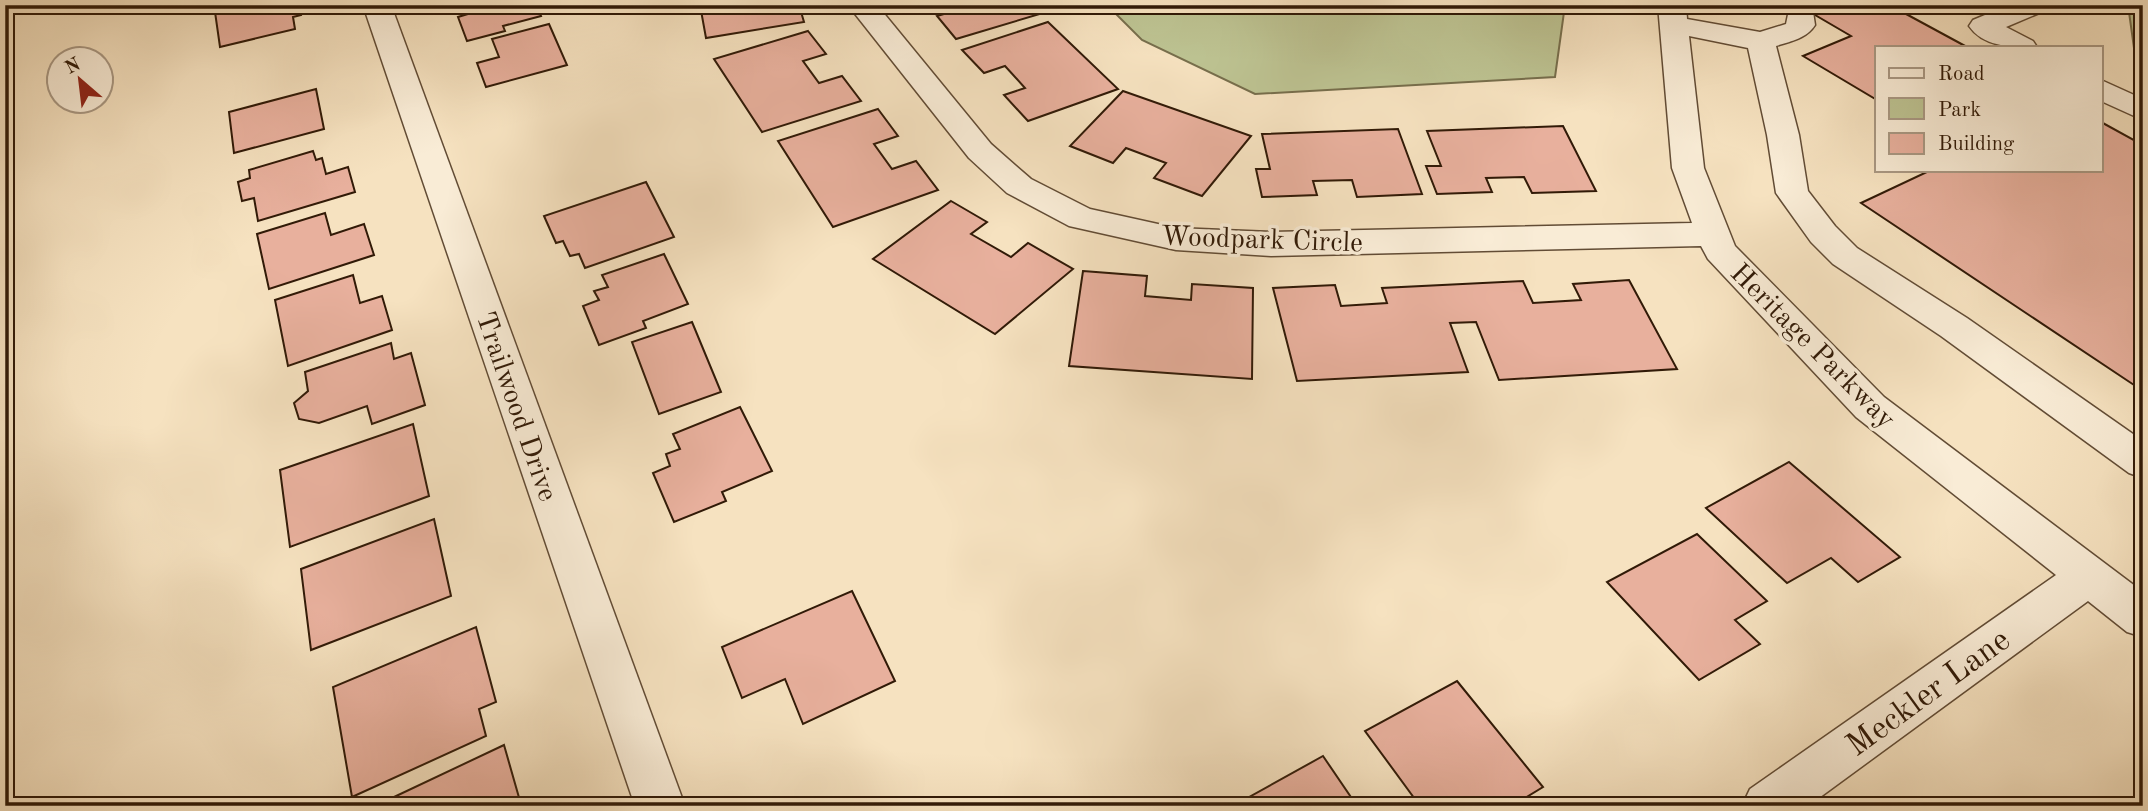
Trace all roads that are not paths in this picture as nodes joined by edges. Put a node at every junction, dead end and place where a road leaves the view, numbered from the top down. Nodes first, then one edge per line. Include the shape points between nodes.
1 (377, 5) edge
2 (862, 5) edge
3 (2034, 5) edge
4 (1801, 9) dead end
5 (1673, 15) edge
6 (1758, 42) junction
7 (2021, 46) edge
8 (2102, 90) edge
9 (2143, 111) edge
10 (1713, 234) junction
11 (2143, 462) edge
12 (2088, 577) junction
13 (2143, 618) edge
14 (660, 806) edge
15 (1767, 806) edge

1 - 14 street, Trailwood Drive
2 - 10 street, Woodpark Circle via 980,151 1019,186 1081,218 1176,239 1271,244
3 - 7 street via 1983,26
4 - 6 street via 1797,30
5 - 6 street
5 - 10 street, Heritage Parkway via 1688,168
6 - 11 street via 1783,135 1792,193 1823,234 1845,256 1954,327
8 - 9 street
10 - 12 street, Heritage Parkway via 1720,251 1870,407
12 - 13 street, Heritage Parkway
12 - 15 street, Meckler Lane

